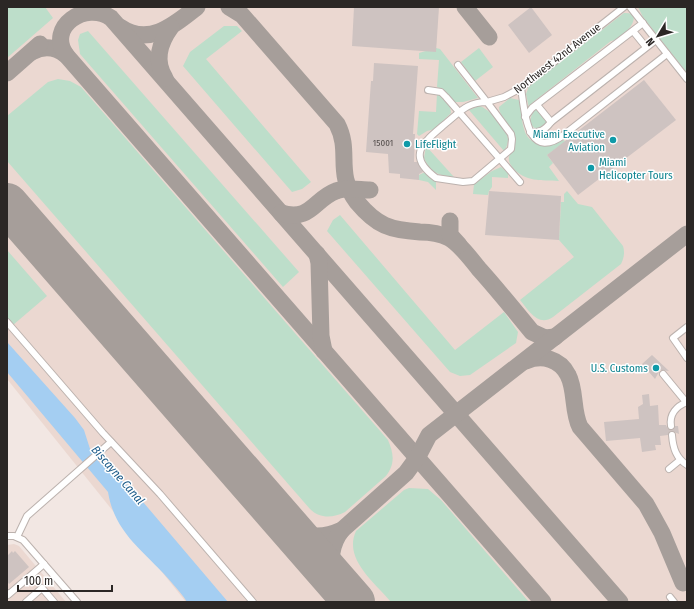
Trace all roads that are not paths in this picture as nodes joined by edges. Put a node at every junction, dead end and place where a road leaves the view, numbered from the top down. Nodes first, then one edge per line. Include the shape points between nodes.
1 (624, 7) edge
2 (630, 7) edge
3 (643, 23) junction
4 (633, 31) junction
5 (656, 40) junction
6 (646, 47) junction
7 (667, 54) junction
8 (458, 65) dead end
9 (687, 79) edge
10 (521, 88) junction
11 (428, 90) dead end
12 (487, 102) junction
13 (537, 105) junction
14 (460, 112) junction
15 (525, 117) junction
16 (551, 122) junction
17 (530, 132) junction
18 (501, 158) junction
19 (520, 182) dead end
20 (7, 322) edge
21 (687, 327) edge
22 (687, 358) edge
23 (663, 374) dead end
24 (687, 402) edge
25 (671, 426) dead end
26 (672, 435) dead end
27 (111, 442) junction
28 (680, 460) junction
29 (687, 465) edge
30 (669, 470) dead end
31 (7, 536) edge
32 (15, 536) junction
33 (44, 564) junction
34 (7, 593) edge
35 (670, 597) dead end
36 (26, 602) edge
37 (54, 602) edge
38 (77, 602) edge
39 (253, 602) edge
40 (674, 602) edge

1 - 10 street, Northwest 42nd Avenue
2 - 3 street
3 - 4 street
3 - 5 street
4 - 6 street
4 - 13 street
5 - 6 street
5 - 7 street
6 - 16 street
7 - 9 street
7 - 17 street via 559,138 543,143
8 - 12 street
10 - 12 street, Northwest 42nd Avenue
10 - 15 street
11 - 14 street via 441,92
12 - 14 street, Northwest 42nd Avenue via 473,103
12 - 18 street, Northwest 42nd Avenue via 506,125 512,140 511,149
13 - 15 street
13 - 16 street
14 - 18 street
14 - 18 street, Northwest 42nd Avenue via 424,141 420,157 427,170 441,180 469,182
15 - 17 street
16 - 17 street via 542,131
18 - 19 street
20 - 27 street
21 - 22 street via 672,338
23 - 24 street
24 - 25 street via 671,416
26 - 28 street via 674,450
27 - 32 street via 27,516
27 - 39 street
28 - 29 street
28 - 30 street
31 - 32 street
32 - 33 street via 23,540
33 - 34 street via 8,595
33 - 38 street
35 - 40 street
36 - 37 street via 42,588

